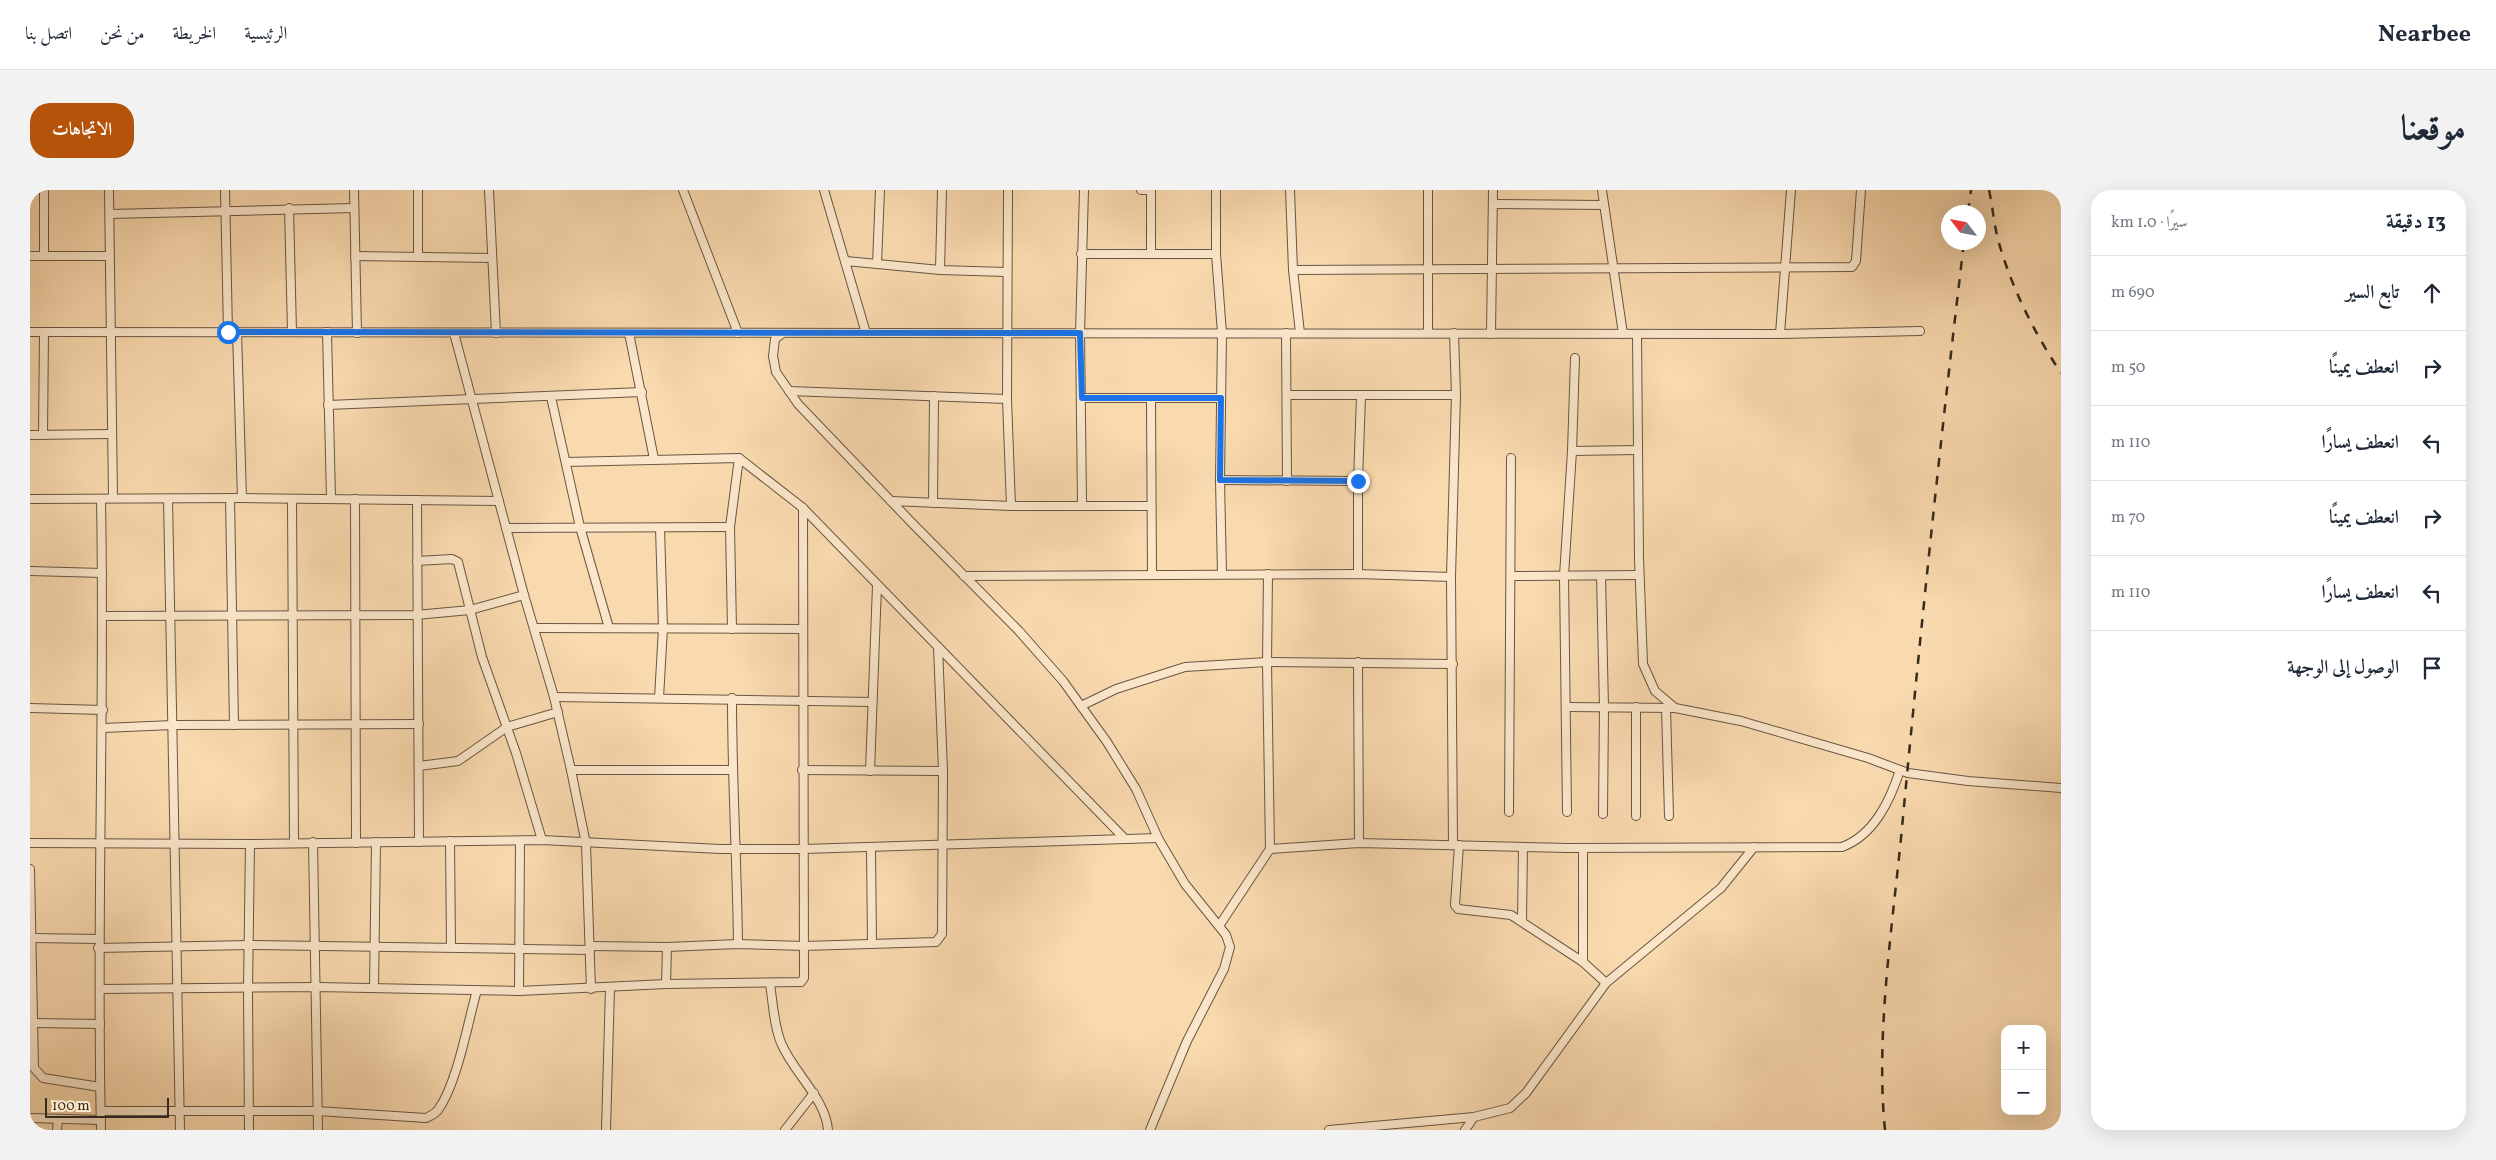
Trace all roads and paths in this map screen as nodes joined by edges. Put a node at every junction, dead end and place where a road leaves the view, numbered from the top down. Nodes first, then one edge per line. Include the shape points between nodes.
1 (44, 190) edge
2 (109, 190) edge
3 (226, 190) edge
4 (354, 190) edge
5 (418, 190) edge
6 (489, 190) edge
7 (683, 190) edge
8 (824, 190) edge
9 (880, 190) edge
10 (942, 190) edge
11 (1008, 190) edge
12 (1084, 190) edge
13 (1141, 190) edge
14 (1151, 190) edge
15 (1216, 190) edge
16 (1290, 190) edge
17 (1428, 190) edge
18 (1493, 190) edge
19 (1602, 190) edge
20 (1790, 190) edge
21 (1861, 190) edge
22 (1493, 204) junction
23 (1604, 205) junction
24 (288, 208) junction
25 (354, 208) junction
26 (226, 211) junction
27 (110, 214) junction
28 (1081, 254) junction
29 (1151, 254) junction
30 (1216, 254) junction
31 (30, 256) edge
32 (44, 256) junction
33 (109, 256) junction
34 (355, 256) junction
35 (418, 257) junction
36 (491, 258) junction
37 (846, 260) junction
38 (876, 264) junction
39 (1613, 268) junction
40 (1786, 268) junction
41 (1427, 269) junction
42 (1492, 269) junction
43 (940, 270) junction
44 (1293, 270) junction
45 (1006, 272) junction
46 (1920, 331) dead end
47 (30, 332) edge
48 (44, 332) junction
49 (112, 332) junction
50 (232, 332) junction
51 (292, 332) junction
52 (327, 332) junction
53 (358, 333) junction
54 (454, 333) junction
55 (496, 333) junction
56 (629, 333) junction
57 (738, 333) junction
58 (783, 333) junction
59 (866, 333) junction
60 (1007, 333) junction
61 (1080, 333) junction
62 (1222, 333) junction
63 (1286, 333) junction
64 (1300, 333) junction
65 (1428, 333) junction
66 (1454, 333) junction
67 (1491, 334) junction
68 (1623, 334) junction
69 (1637, 334) junction
70 (1780, 334) junction
71 (1575, 358) dead end
72 (789, 391) junction
73 (642, 392) junction
74 (1287, 395) junction
75 (1456, 395) junction
76 (934, 396) junction
77 (1361, 396) junction
78 (551, 397) junction
79 (1082, 398) junction
80 (1221, 398) junction
81 (1008, 399) junction
82 (1151, 399) junction
83 (471, 400) junction
84 (328, 405) junction
85 (111, 434) junction
86 (30, 435) edge
87 (43, 435) junction
88 (1637, 450) junction
89 (1572, 451) junction
90 (739, 458) junction
91 (1511, 458) dead end
92 (654, 459) junction
93 (566, 462) junction
94 (1220, 480) junction
95 (1287, 481) junction
96 (1358, 481) junction
97 (113, 498) junction
98 (230, 498) junction
99 (242, 498) junction
100 (330, 498) junction
101 (168, 499) junction
102 (292, 499) junction
103 (355, 499) junction
104 (30, 500) edge
105 (101, 500) junction
106 (417, 500) junction
107 (499, 501) junction
108 (891, 501) junction
109 (933, 503) junction
110 (1082, 505) junction
111 (1011, 506) junction
112 (1151, 506) junction
113 (803, 508) junction
114 (580, 527) junction
115 (730, 527) junction
116 (506, 528) junction
117 (660, 528) junction
118 (417, 561) junction
119 (30, 571) edge
120 (102, 573) junction
121 (1152, 574) junction
122 (1222, 574) junction
123 (1268, 574) junction
124 (1358, 574) junction
125 (1639, 575) junction
126 (964, 576) junction
127 (1512, 576) junction
128 (1564, 576) junction
129 (1601, 576) junction
130 (1451, 577) junction
131 (877, 586) junction
132 (524, 595) junction
133 (470, 610) junction
134 (232, 614) junction
135 (292, 614) junction
136 (355, 614) junction
137 (416, 615) junction
138 (103, 616) junction
139 (171, 616) junction
140 (535, 628) junction
141 (609, 628) junction
142 (663, 628) junction
143 (803, 629) junction
144 (732, 630) junction
145 (938, 647) junction
146 (1267, 662) junction
147 (1358, 662) junction
148 (1453, 664) junction
149 (554, 697) junction
150 (659, 698) junction
151 (732, 698) junction
152 (805, 700) junction
153 (872, 702) junction
154 (1081, 706) junction
155 (1566, 707) junction
156 (1604, 707) junction
157 (1636, 707) junction
158 (30, 708) edge
159 (1666, 708) junction
160 (1675, 708) junction
161 (103, 710) junction
162 (558, 712) junction
163 (418, 724) junction
164 (173, 725) junction
165 (234, 725) junction
166 (295, 725) junction
167 (357, 725) junction
168 (507, 727) junction
169 (103, 728) junction
170 (419, 766) junction
171 (571, 770) junction
172 (732, 770) junction
173 (802, 770) junction
174 (1900, 770) junction
175 (870, 771) junction
176 (943, 771) junction
177 (2061, 788) edge
178 (1509, 812) dead end
179 (1566, 812) dead end
180 (1603, 814) dead end
181 (1636, 816) dead end
182 (1669, 816) dead end
183 (1158, 838) junction
184 (1124, 839) junction
185 (542, 840) junction
186 (450, 841) junction
187 (520, 841) junction
188 (100, 842) junction
189 (294, 842) junction
190 (313, 842) junction
191 (376, 842) junction
192 (420, 842) junction
193 (30, 843) edge
194 (174, 843) junction
195 (356, 843) junction
196 (1359, 843) junction
197 (250, 844) junction
198 (586, 844) junction
199 (1456, 845) junction
200 (942, 846) junction
201 (1523, 846) junction
202 (1754, 847) junction
203 (737, 848) junction
204 (871, 848) junction
205 (1584, 848) junction
206 (803, 849) junction
207 (1270, 849) junction
208 (30, 869) edge
209 (1522, 922) junction
210 (1219, 926) junction
211 (32, 938) junction
212 (99, 940) junction
213 (738, 944) junction
214 (872, 944) junction
215 (249, 945) junction
216 (174, 946) junction
217 (315, 946) junction
218 (804, 946) junction
219 (376, 947) junction
220 (666, 947) junction
221 (98, 948) junction
222 (451, 948) junction
223 (520, 948) junction
224 (590, 948) junction
225 (1583, 962) junction
226 (1606, 983) junction
227 (666, 984) junction
228 (770, 984) junction
229 (317, 987) junction
230 (374, 988) junction
231 (591, 988) junction
232 (610, 988) junction
233 (100, 989) junction
234 (176, 989) junction
235 (248, 989) junction
236 (477, 990) junction
237 (519, 991) junction
238 (34, 1023) junction
239 (100, 1024) junction
240 (100, 1086) junction
241 (814, 1093) junction
242 (101, 1111) junction
243 (179, 1111) junction
244 (317, 1111) junction
245 (250, 1113) junction
246 (1474, 1117) junction
247 (30, 1118) edge
248 (58, 1119) junction
249 (101, 1120) junction
250 (57, 1130) edge
251 (101, 1130) edge
252 (180, 1130) edge
253 (249, 1130) edge
254 (318, 1130) edge
255 (606, 1130) edge
256 (786, 1130) edge
257 (828, 1130) edge
258 (1150, 1130) edge
259 (1329, 1130) edge
260 (1465, 1130) edge

1 - 32 street
2 - 27 street
3 - 26 street
4 - 25 street
5 - 35 street
6 - 36 street
7 - 57 street
8 - 37 street
9 - 38 street
10 - 43 street
11 - 45 street
12 - 28 street
13 - 14 street
14 - 29 street
15 - 30 street
16 - 44 street
17 - 41 street
18 - 22 street
19 - 23 street
20 - 40 street
21 - 40 street via 1855,265
22 - 23 street
22 - 42 street
23 - 39 street
24 - 25 street
24 - 26 street
24 - 51 street
25 - 34 street
26 - 27 street
26 - 50 street
27 - 33 street
28 - 29 street
28 - 61 street
29 - 30 street
30 - 62 street
31 - 32 street
32 - 33 street
33 - 49 street
34 - 35 street
34 - 53 street
35 - 36 street
36 - 55 street
37 - 38 street
37 - 59 street
38 - 43 street
39 - 40 street
39 - 42 street
39 - 68 street
40 - 70 street
41 - 42 street
41 - 44 street
41 - 65 street
42 - 67 street
43 - 45 street
44 - 64 street
45 - 60 street
46 - 70 street
47 - 48 street
48 - 49 street
48 - 87 street
49 - 50 street
49 - 85 street
50 - 51 street
50 - 99 street
51 - 52 street
52 - 53 street
52 - 84 street
53 - 54 street
54 - 55 street
54 - 83 street
55 - 56 street
56 - 57 street
56 - 73 street
57 - 58 street
58 - 59 street
58 - 72 street via 775,339 773,356 776,372
59 - 60 street
60 - 61 street
60 - 81 street
61 - 62 street
61 - 79 street
62 - 63 street
62 - 80 street
63 - 64 street
63 - 74 street
64 - 65 street
65 - 66 street
66 - 67 street
66 - 75 street
67 - 68 street
68 - 69 street
69 - 70 street
69 - 88 street
71 - 89 street
72 - 76 street
72 - 108 street
73 - 78 street
73 - 92 street
74 - 77 street
74 - 95 street
75 - 77 street
75 - 130 street
76 - 81 street
76 - 109 street
77 - 96 street
78 - 83 street
78 - 93 street
79 - 82 street
79 - 110 street
80 - 82 street
80 - 94 street
81 - 111 street
82 - 112 street
83 - 84 street
83 - 107 street
84 - 100 street
85 - 87 street
85 - 97 street
86 - 87 street
88 - 89 street
88 - 125 street
89 - 128 street
90 - 92 street
90 - 113 street
90 - 115 street
91 - 127 street
92 - 93 street
93 - 114 street
94 - 95 street
94 - 122 street
95 - 96 street
96 - 124 street
97 - 101 street
97 - 105 street
98 - 99 street
98 - 101 street
98 - 134 street
99 - 102 street
100 - 102 street
100 - 103 street
101 - 139 street
102 - 135 street
103 - 106 street
103 - 136 street
104 - 105 street
105 - 120 street
106 - 107 street
106 - 118 street
107 - 116 street
108 - 109 street
108 - 126 street
109 - 111 street
110 - 111 street
110 - 112 street
112 - 121 street
113 - 131 street
113 - 143 street
114 - 116 street
114 - 117 street
114 - 141 street
115 - 117 street
115 - 144 street
116 - 132 street
117 - 142 street
118 - 133 street via 452,559 458,562
118 - 137 street
119 - 120 street
120 - 138 street
121 - 122 street
121 - 126 street
122 - 123 street
123 - 124 street
123 - 146 street
124 - 130 street
125 - 129 street
125 - 160 street via 1643,664 1655,691
126 - 154 street via 1020,631
127 - 128 street
127 - 178 street
128 - 129 street
128 - 155 street
129 - 156 street
130 - 148 street
131 - 145 street
131 - 153 street
132 - 133 street
132 - 140 street
133 - 137 street
133 - 168 street via 482,658
134 - 135 street
134 - 139 street
134 - 165 street
135 - 136 street
135 - 166 street
136 - 137 street
136 - 167 street
137 - 163 street
138 - 139 street
138 - 161 street
139 - 164 street
140 - 141 street
140 - 149 street
141 - 142 street
142 - 144 street
142 - 150 street
143 - 144 street
143 - 152 street
145 - 176 street
145 - 184 street
146 - 147 street
146 - 154 street via 1185,667 1116,689
146 - 207 street
147 - 148 street
147 - 196 street
148 - 199 street
149 - 150 street
149 - 162 street
150 - 151 street
151 - 152 street
151 - 172 street
152 - 153 street
152 - 173 street
153 - 175 street
154 - 183 street via 1136,789
155 - 156 street
155 - 179 street
156 - 157 street
156 - 180 street
157 - 159 street
157 - 181 street
158 - 161 street
159 - 160 street
159 - 182 street
160 - 174 street via 1741,721
161 - 169 street
162 - 168 street
162 - 171 street
163 - 167 street
163 - 170 street
164 - 165 street
164 - 169 street
164 - 194 street
165 - 166 street
166 - 167 street
166 - 189 street
167 - 195 street
168 - 170 street via 458,761
168 - 185 street
169 - 188 street
170 - 192 street
171 - 172 street
171 - 198 street
172 - 203 street
173 - 175 street
173 - 206 street
174 - 177 street via 1968,781
174 - 202 street via 1890,798 1878,818 1854,843 1842,847
175 - 176 street
176 - 200 street
183 - 184 street
183 - 210 street via 1185,884
184 - 200 street
185 - 187 street
185 - 198 street
186 - 187 street
186 - 192 street
186 - 222 street
187 - 223 street
188 - 193 street
188 - 194 street
188 - 212 street
189 - 190 street
189 - 197 street
190 - 195 street
190 - 217 street
191 - 192 street
191 - 195 street
191 - 219 street
194 - 197 street
194 - 216 street
196 - 199 street
196 - 207 street
197 - 215 street
198 - 203 street
198 - 224 street
199 - 201 street
199 - 209 street via 1455,905 1458,909 1511,915
200 - 204 street
200 - 214 street via 940,939 936,942
201 - 205 street
201 - 209 street
202 - 205 street
202 - 226 street via 1721,888
203 - 206 street
203 - 213 street
204 - 206 street
204 - 214 street
205 - 225 street
206 - 218 street
207 - 210 street
208 - 211 street
209 - 225 street
210 - 258 street via 1230,947 1224,969 1187,1041
211 - 212 street
211 - 238 street
212 - 221 street
213 - 218 street
213 - 220 street
214 - 218 street
215 - 216 street
215 - 217 street
215 - 235 street
216 - 221 street
216 - 234 street
217 - 219 street
217 - 229 street
218 - 228 street via 804,978 801,982
219 - 222 street
219 - 230 street
220 - 224 street
220 - 227 street
221 - 233 street
222 - 223 street
223 - 224 street
223 - 237 street
224 - 231 street
225 - 226 street
226 - 246 street via 1526,1093 1510,1108
227 - 228 street
227 - 232 street
228 - 241 street via 780,1042 791,1064
229 - 230 street
229 - 235 street
229 - 244 street
230 - 236 street
231 - 232 street
231 - 237 street
232 - 255 street
233 - 234 street
233 - 239 street
234 - 235 street
234 - 243 street
235 - 245 street
236 - 237 street
236 - 244 street via 461,1051 437,1112 426,1118
238 - 239 street
238 - 240 street via 34,1068 37,1074 43,1078
239 - 240 street
240 - 242 street
241 - 256 street
241 - 257 street
242 - 243 street
242 - 249 street
243 - 245 street
243 - 252 street
244 - 245 street
244 - 254 street
245 - 253 street
246 - 259 street
246 - 260 street
247 - 248 street
248 - 249 street
248 - 250 street
249 - 251 street

